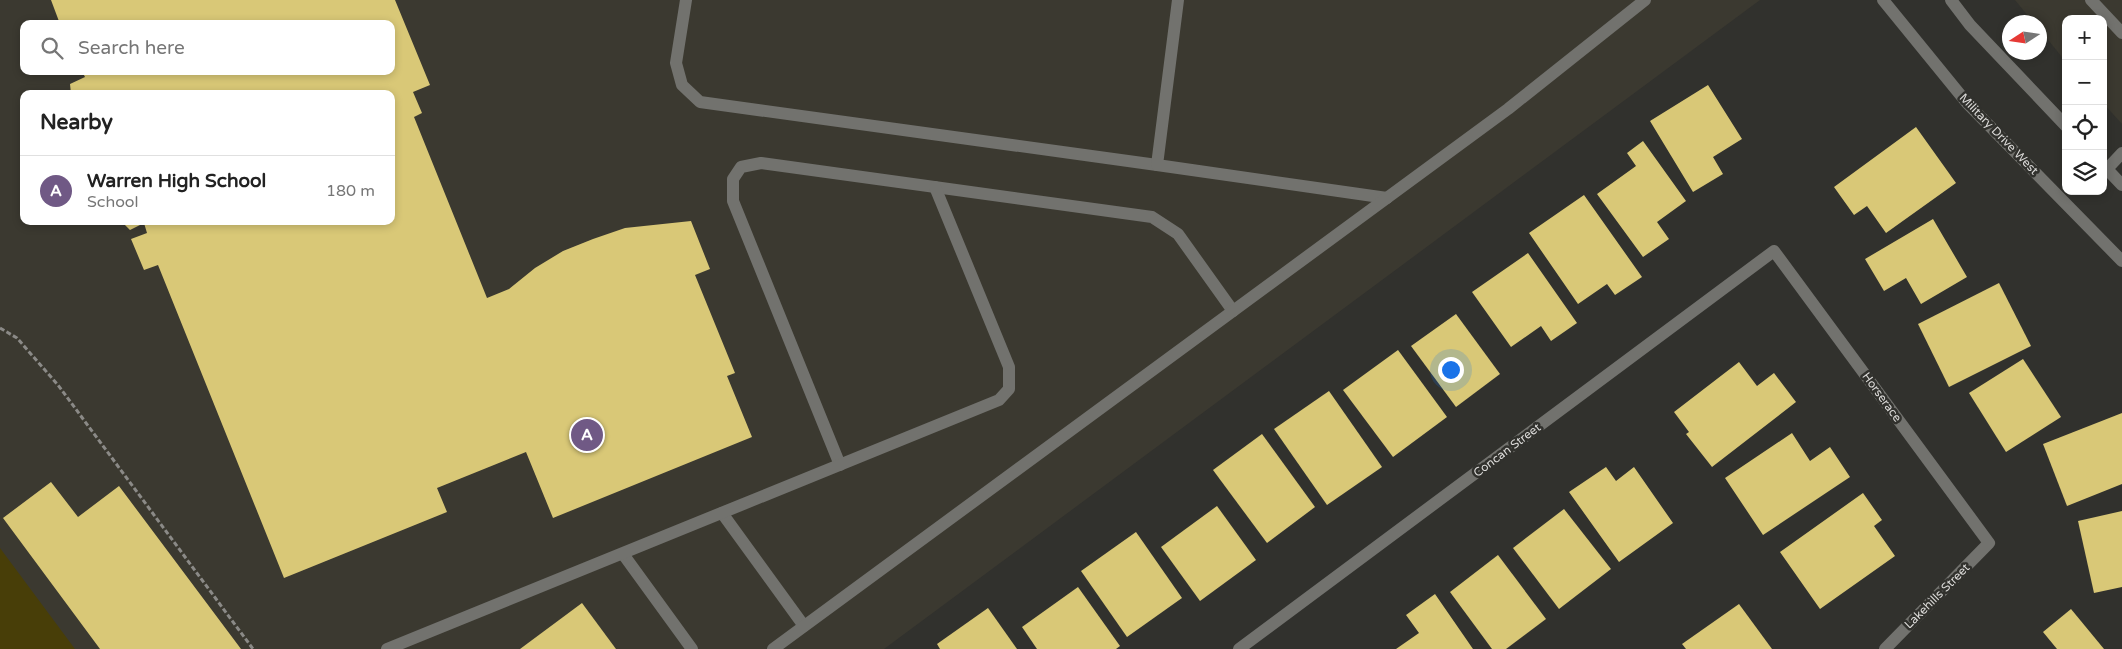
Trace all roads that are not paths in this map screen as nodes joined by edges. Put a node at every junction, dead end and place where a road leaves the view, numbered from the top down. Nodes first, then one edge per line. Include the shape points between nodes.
1 (686, 0) edge
2 (1178, 0) edge
3 (1645, 0) edge
4 (1883, 0) edge
5 (1951, 0) edge
6 (2091, 0) edge
7 (2122, 33) edge
8 (2062, 122) edge
9 (2122, 153) edge
10 (1157, 165) junction
11 (2107, 165) edge
12 (2107, 169) edge
13 (2122, 185) edge
14 (935, 187) junction
15 (1387, 198) junction
16 (1774, 251) joint
17 (2122, 260) edge
18 (1233, 311) junction
19 (840, 465) junction
20 (722, 513) junction
21 (1989, 543) joint
22 (623, 554) junction
23 (804, 626) junction
24 (387, 649) edge
25 (692, 649) edge
26 (773, 649) edge
27 (1239, 649) edge
28 (1885, 649) edge

1 - 10 street via 676,62 682,85 700,102
2 - 10 street
3 - 15 street via 1508,109
4 - 17 street, Military Drive West via 1967,103
5 - 8 street via 1970,25
6 - 7 street
9 - 11 street
10 - 15 street
12 - 13 street
14 - 18 street via 1152,217 1178,234
14 - 19 street via 1009,368 1009,389 999,400
14 - 19 street via 761,163 741,167 733,179 733,201
15 - 18 street
16 - 21 street, Horserace
16 - 27 street, Concan Street
18 - 23 street
19 - 20 street
20 - 22 street
20 - 23 street
21 - 28 street, Lakehills Street
22 - 24 street
22 - 25 street
23 - 26 street

